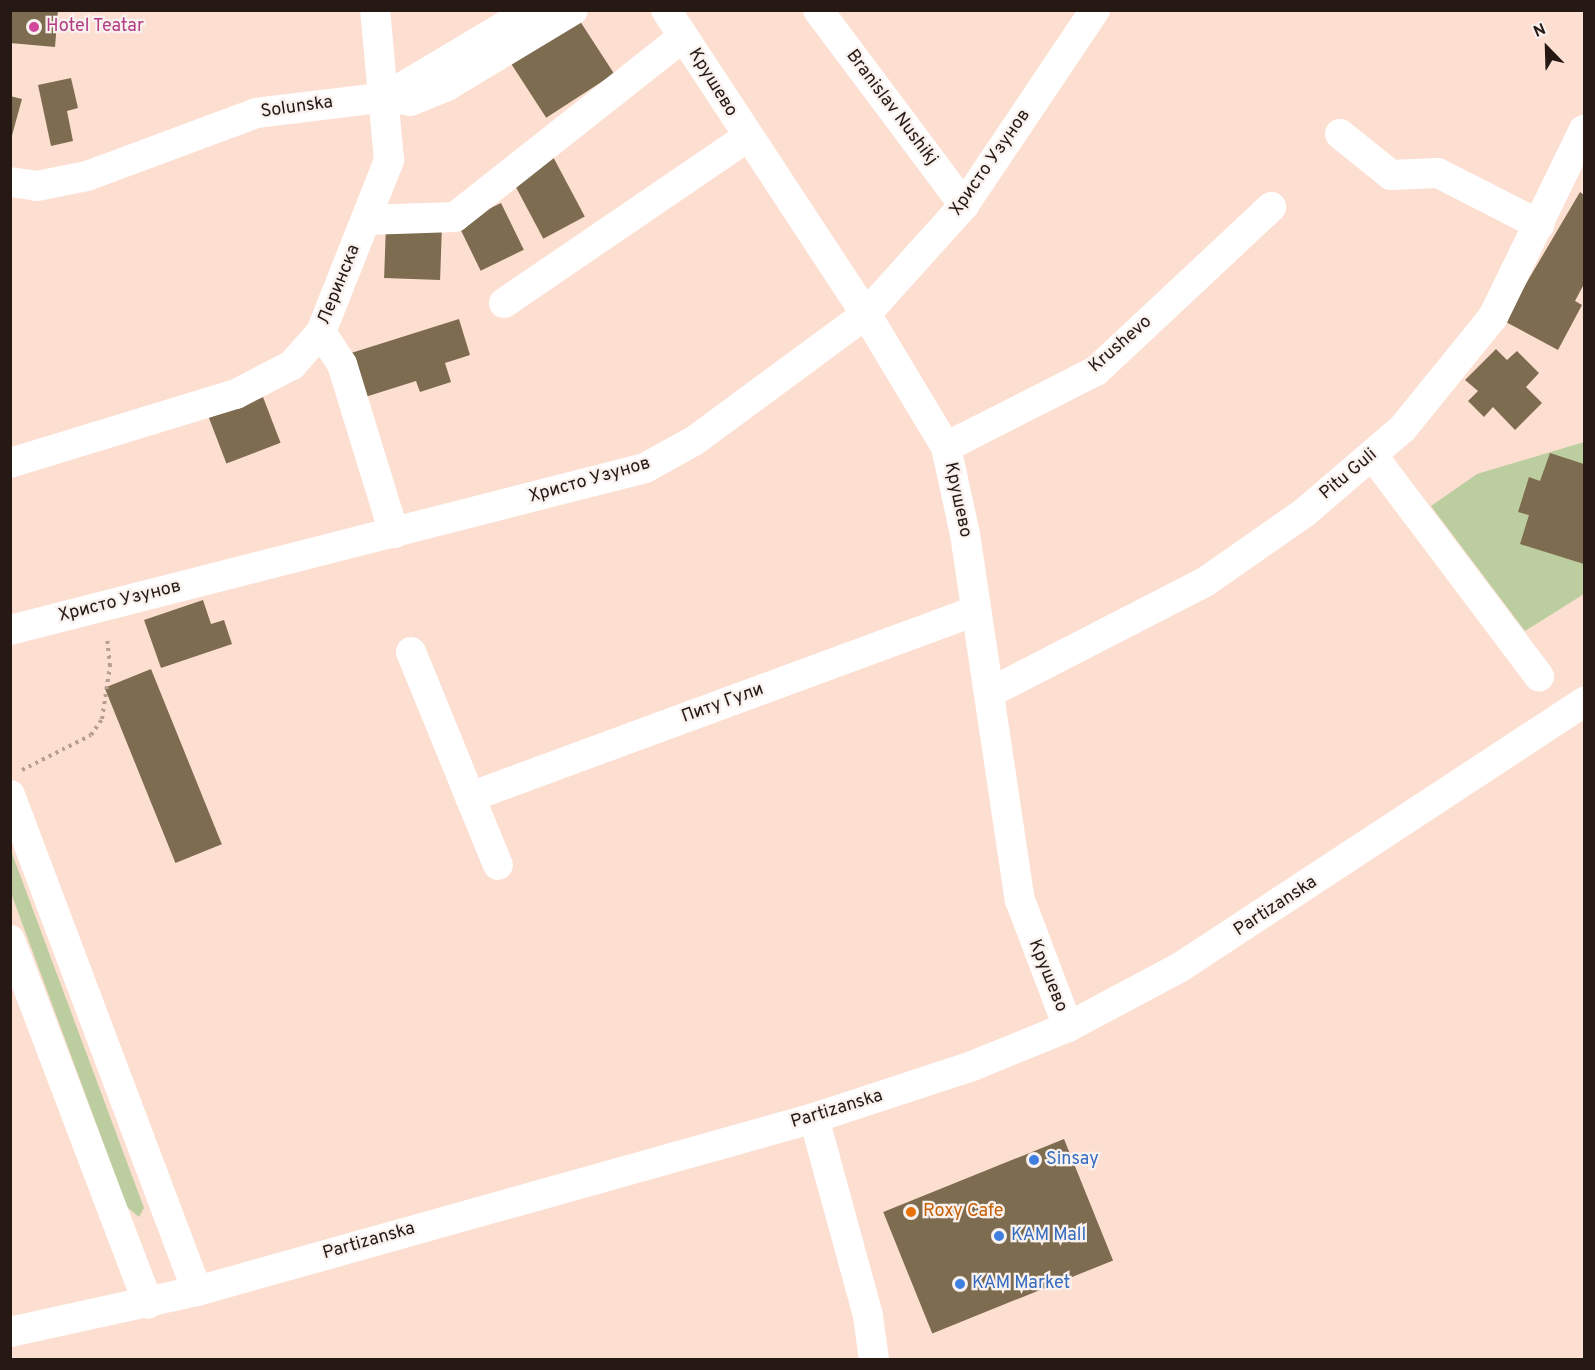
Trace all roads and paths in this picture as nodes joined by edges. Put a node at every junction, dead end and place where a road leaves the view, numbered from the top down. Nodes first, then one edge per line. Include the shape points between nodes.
1 (375, 10) edge
2 (531, 10) edge
3 (573, 10) edge
4 (666, 10) edge
5 (818, 10) edge
6 (1095, 10) edge
7 (683, 37) junction
8 (386, 97) junction
9 (1584, 130) edge
10 (1340, 134) dead end
11 (747, 137) junction
12 (10, 182) edge
13 (964, 205) junction
14 (1271, 207) dead end
15 (366, 220) junction
16 (1540, 225) junction
17 (504, 303) dead end
18 (866, 314) junction
19 (321, 332) junction
20 (946, 447) junction
21 (1373, 456) junction
22 (10, 464) edge
23 (394, 533) junction
24 (103, 607) junction
25 (975, 611) junction
26 (10, 630) edge
27 (411, 652) dead end
28 (1539, 676) dead end
29 (989, 693) junction
30 (1584, 702) edge
31 (10, 774) edge
32 (10, 795) edge
33 (470, 797) junction
34 (498, 865) dead end
35 (10, 940) edge
36 (1068, 1027) junction
37 (814, 1118) junction
38 (197, 1291) junction
39 (148, 1304) junction
40 (10, 1332) edge
41 (874, 1359) edge

1 - 8 street, Леринска
2 - 8 street
3 - 8 street, Solunska via 447,86 410,101
4 - 7 street, Крушево
5 - 13 street, Branislav Nushikj
6 - 13 street, Христо Узунов
7 - 11 street, Крушево
7 - 15 street, Крушево via 455,217
8 - 12 street, Solunska via 256,113 87,176 37,186
8 - 15 street, Леринска via 389,160
9 - 16 street, Pitu Guli
10 - 16 street via 1391,175 1438,172
11 - 17 street
11 - 18 street, Крушево
13 - 18 street, Христо Узунов
14 - 20 street, Krushevo via 1096,371
15 - 19 street, Леринска
16 - 21 street, Pitu Guli via 1493,317
18 - 20 street, Крушево
18 - 23 street, Христо Узунов via 694,441 645,468
19 - 22 street, Леринска via 292,365 236,394
19 - 23 street via 342,364
20 - 25 street, Крушево
21 - 28 street
21 - 29 street, Pitu Guli via 1205,582
23 - 24 street, Христо Узунов
24 - 26 street, Христо Узунов
24 - 31 path via 110,666 102,719 92,735 68,750
25 - 29 street, Крушево
25 - 33 street, Питу Гули
27 - 33 street
29 - 36 street, Крушево via 1020,900
30 - 36 street, Partizanska via 1239,932
32 - 38 street
33 - 34 street
35 - 39 street
36 - 37 street, Partizanska via 972,1066
37 - 38 street, Partizanska
37 - 41 street via 868,1316
38 - 39 street, Partizanska
39 - 40 street, Partizanska

